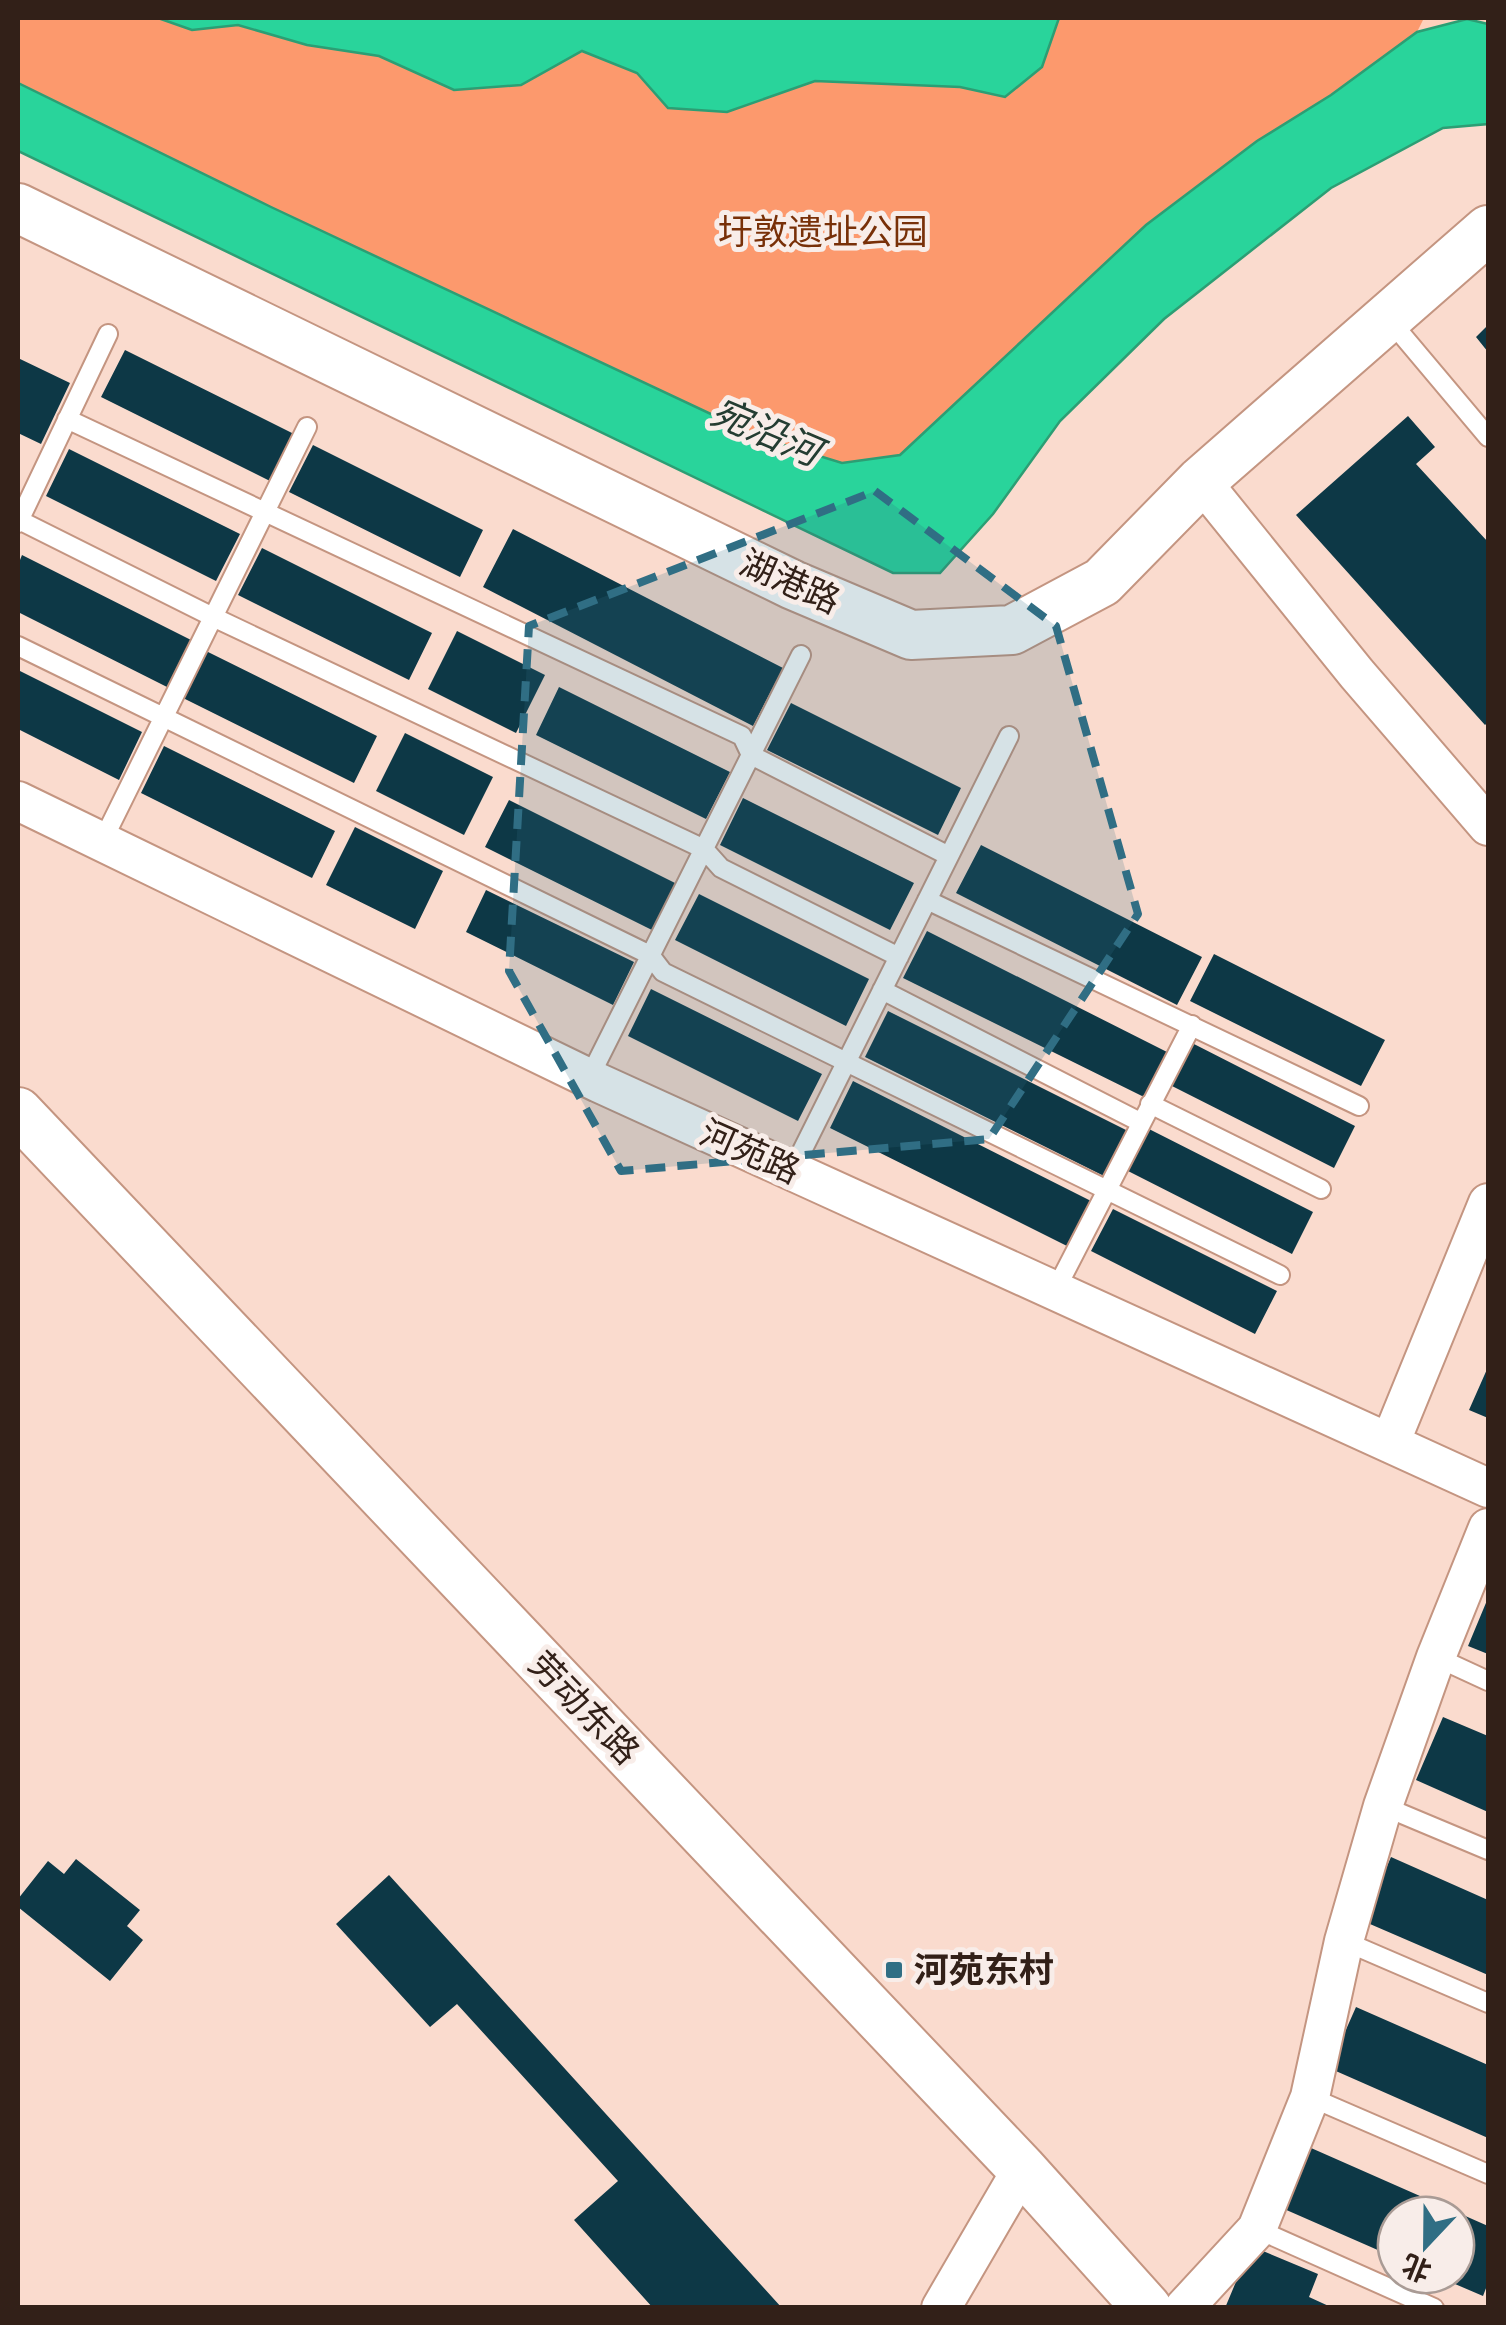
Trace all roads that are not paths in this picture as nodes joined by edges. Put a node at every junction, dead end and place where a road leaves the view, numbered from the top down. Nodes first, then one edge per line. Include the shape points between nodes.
1 (18, 208) edge
2 (1488, 230) edge
3 (1387, 317) junction
4 (108, 334) dead end
5 (67, 419) junction
6 (307, 427) dead end
7 (1488, 436) edge
8 (1202, 481) junction
9 (264, 514) junction
10 (18, 522) edge
11 (214, 617) junction
12 (18, 646) edge
13 (802, 656) dead end
14 (164, 717) junction
15 (1009, 736) dead end
16 (751, 755) junction
17 (18, 801) edge
18 (1488, 826) edge
19 (102, 842) junction
20 (704, 849) junction
21 (949, 856) junction
22 (927, 900) junction
23 (650, 954) junction
24 (899, 957) junction
25 (882, 990) junction
26 (1192, 1024) junction
27 (847, 1062) junction
28 (588, 1078) junction
29 (1150, 1104) junction
30 (1360, 1106) dead end
31 (18, 1112) edge
32 (1140, 1122) junction
33 (792, 1171) junction
34 (1106, 1189) junction
35 (1320, 1189) dead end
36 (1488, 1203) edge
37 (1280, 1275) dead end
38 (1055, 1290) junction
39 (1390, 1443) junction
40 (1488, 1488) edge
41 (1488, 1528) edge
42 (1436, 1657) junction
43 (1488, 1681) edge
44 (1384, 1806) junction
45 (1488, 1850) edge
46 (1344, 1941) junction
47 (1488, 2003) edge
48 (1310, 2097) junction
49 (1022, 2169) junction
50 (1488, 2174) edge
51 (1257, 2229) junction
52 (940, 2308) edge
53 (1147, 2308) edge
54 (1184, 2308) edge
55 (1434, 2308) edge

1 - 8 street, 湖港路 via 792,585 912,635 1012,630 1102,582
2 - 3 street, 湖港路
3 - 7 lane
3 - 8 street, 湖港路
4 - 5 lane
5 - 9 lane
5 - 10 lane
6 - 9 lane
8 - 18 street
9 - 11 lane
9 - 16 lane via 742,736
10 - 11 lane
11 - 14 lane
11 - 20 lane
12 - 14 lane
13 - 16 lane
14 - 19 lane
14 - 23 lane
15 - 21 lane
16 - 20 lane
16 - 21 lane
17 - 19 street, 河苑路
19 - 28 street, 河苑路
20 - 23 lane
20 - 24 lane via 721,868
21 - 22 lane
22 - 24 lane
22 - 26 lane
23 - 27 lane via 663,972
23 - 28 lane
24 - 25 lane
25 - 27 lane
25 - 32 lane
26 - 29 lane
26 - 30 lane
27 - 33 lane
27 - 34 lane
28 - 33 street, 河苑路
29 - 32 lane
29 - 35 lane
31 - 49 street, 劳动东路
32 - 34 lane
33 - 38 street, 河苑路
34 - 37 lane
34 - 38 lane
36 - 39 street
38 - 39 street, 河苑路
39 - 40 street, 河苑路
41 - 42 street
42 - 43 lane
42 - 44 street
44 - 45 lane
44 - 46 street
46 - 47 lane
46 - 48 street
48 - 50 lane
48 - 51 street
49 - 52 street
49 - 53 street, 劳动东路
51 - 54 street
51 - 55 lane

